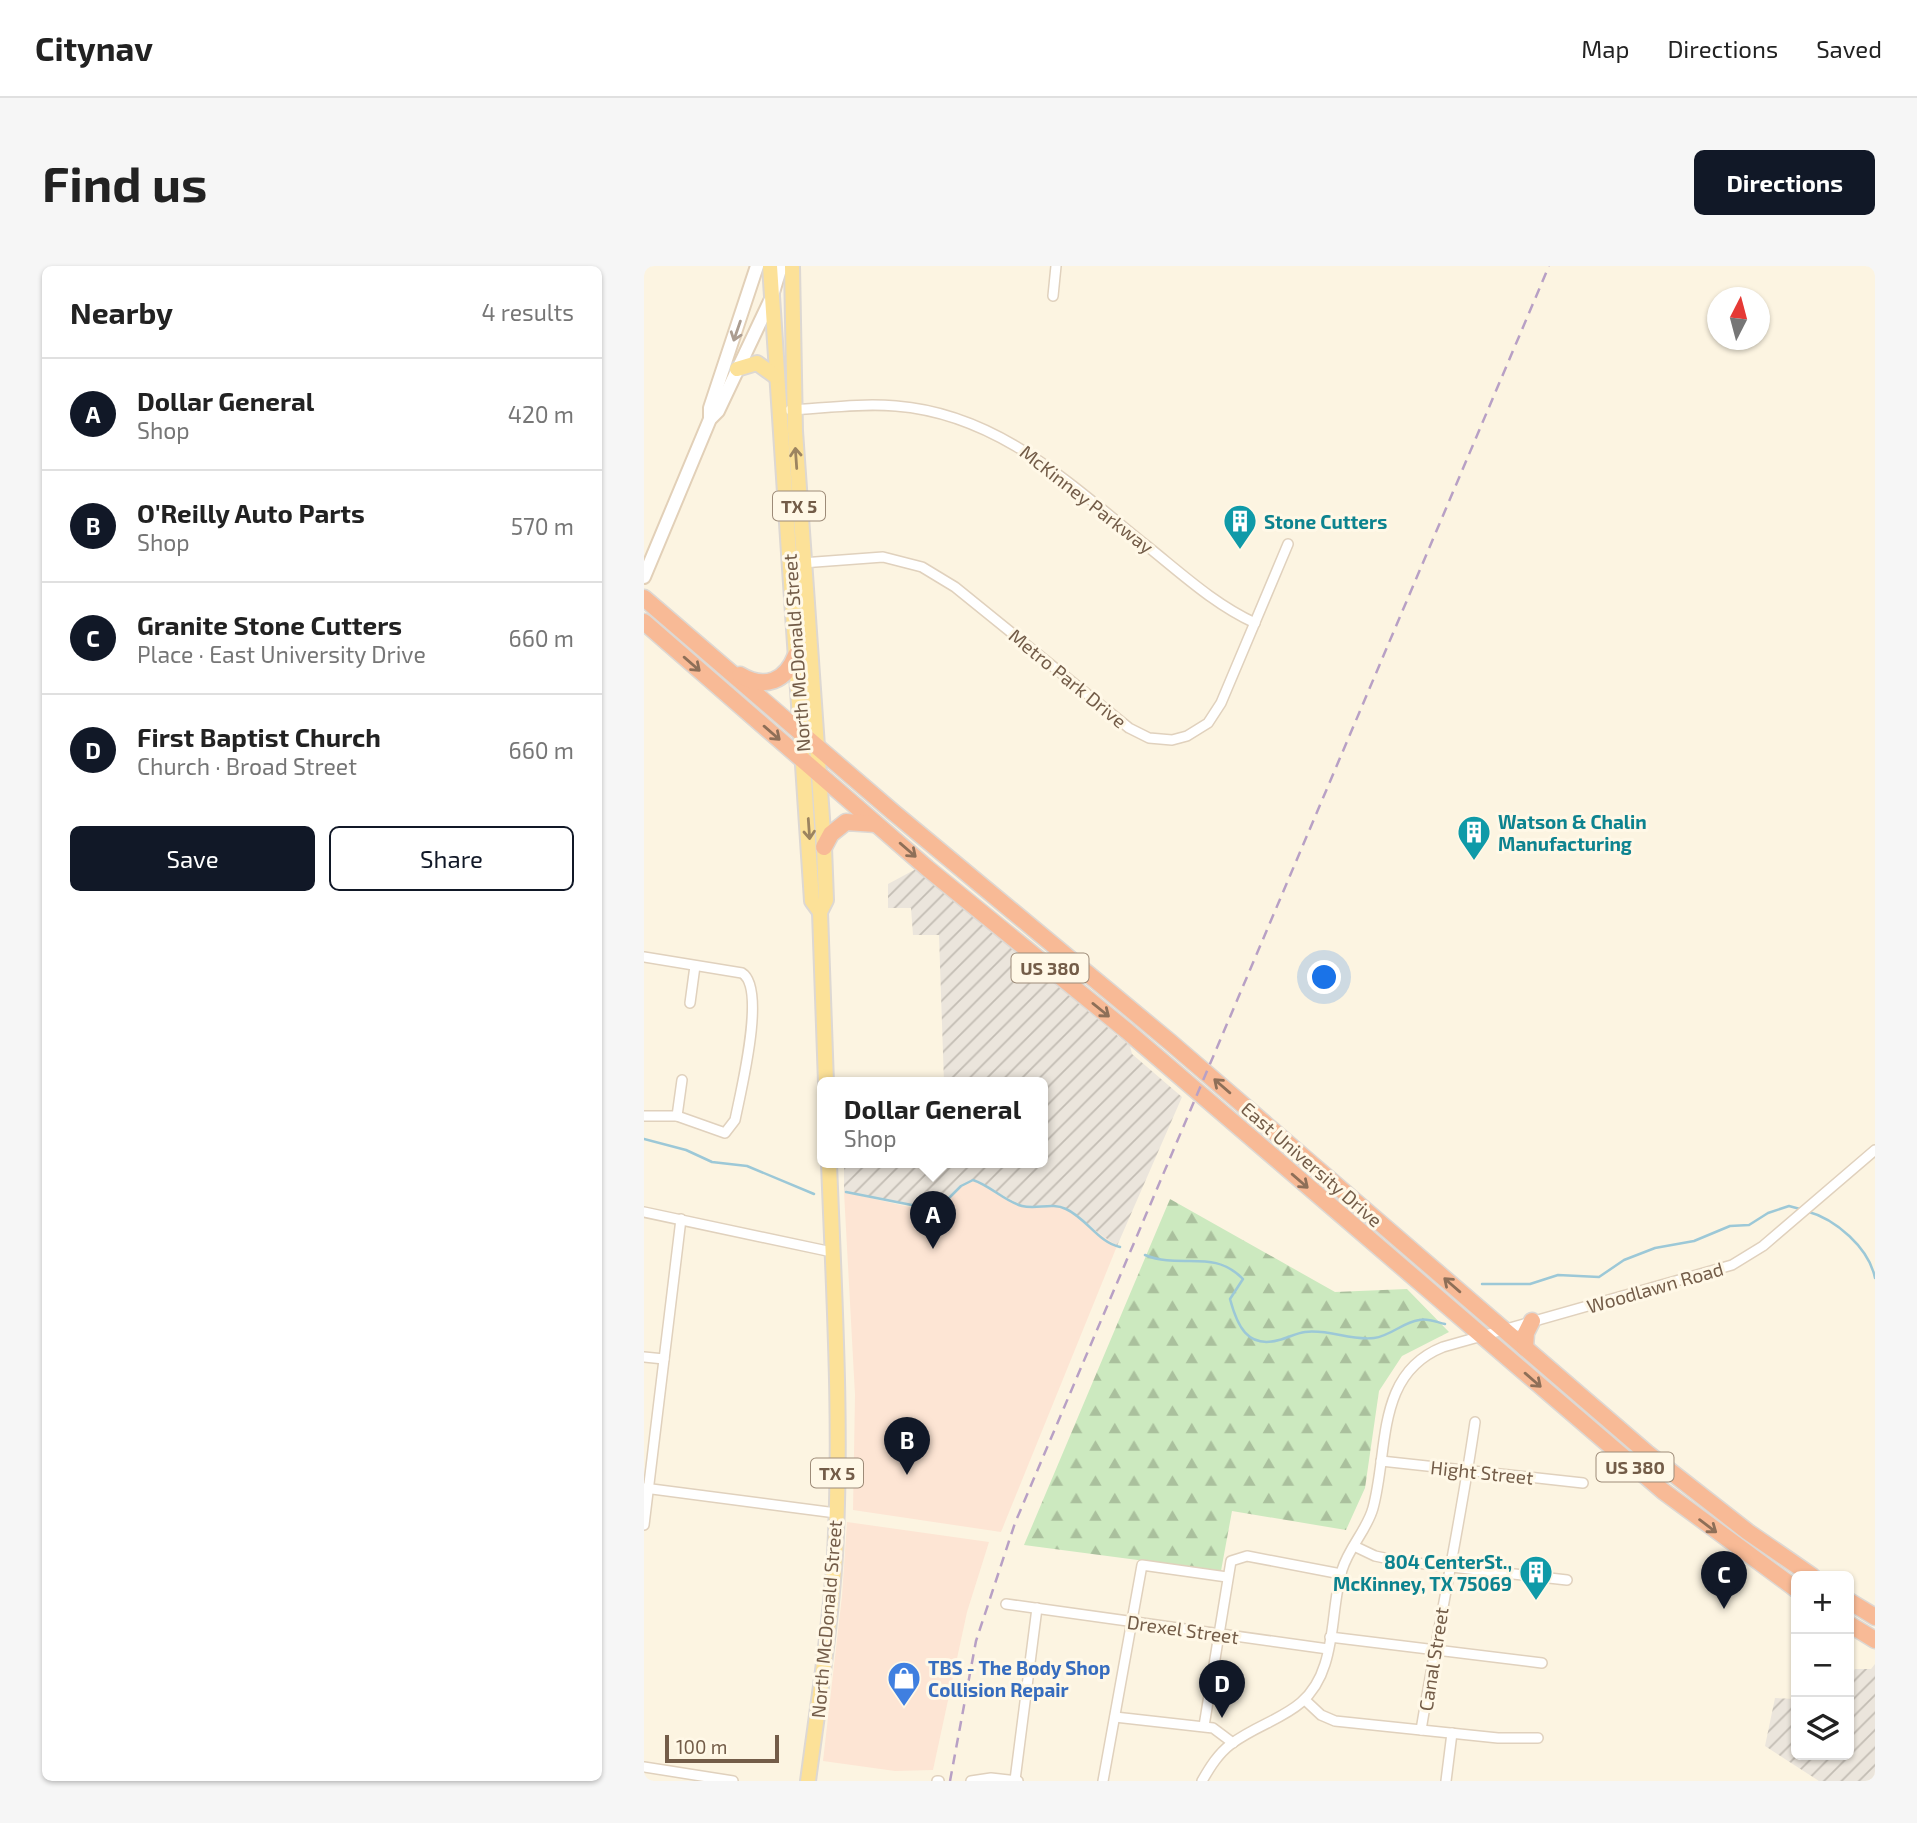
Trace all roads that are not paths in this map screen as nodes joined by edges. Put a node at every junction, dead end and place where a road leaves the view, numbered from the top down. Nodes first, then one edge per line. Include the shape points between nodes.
1 (757, 266) edge
2 (770, 266) edge
3 (780, 266) edge
4 (792, 266) edge
5 (1056, 266) edge
6 (1053, 296) dead end
7 (771, 299) junction
8 (737, 369) junction
9 (775, 376) junction
10 (793, 409) junction
11 (777, 410) junction
12 (710, 419) junction
13 (1289, 544) dead end
14 (796, 564) junction
15 (644, 577) edge
16 (644, 597) edge
17 (644, 622) edge
18 (1255, 622) junction
19 (796, 655) junction
20 (722, 665) junction
21 (802, 733) junction
22 (817, 746) junction
23 (804, 761) junction
24 (819, 774) junction
25 (879, 825) junction
26 (824, 847) junction
27 (986, 890) junction
28 (972, 905) junction
29 (820, 912) junction
30 (644, 957) edge
31 (695, 965) junction
32 (690, 1003) dead end
33 (826, 1077) edge
34 (682, 1080) dead end
35 (644, 1116) edge
36 (677, 1116) junction
37 (1875, 1150) edge
38 (829, 1168) edge
39 (1366, 1211) junction
40 (644, 1212) edge
41 (681, 1219) junction
42 (1353, 1226) junction
43 (832, 1252) junction
44 (1532, 1321) junction
45 (1503, 1330) junction
46 (1482, 1336) junction
47 (1525, 1349) junction
48 (644, 1357) edge
49 (664, 1359) junction
50 (1475, 1422) dead end
51 (1615, 1424) junction
52 (1601, 1439) junction
53 (1381, 1461) junction
54 (1468, 1470) junction
55 (1583, 1483) dead end
56 (647, 1488) edge
57 (836, 1513) junction
58 (644, 1525) edge
59 (1354, 1546) junction
60 (1452, 1566) junction
61 (1805, 1571) edge
62 (1341, 1574) junction
63 (1227, 1577) junction
64 (1567, 1580) dead end
65 (1791, 1585) edge
66 (1006, 1604) dead end
67 (1854, 1604) edge
68 (1037, 1608) junction
69 (1875, 1617) edge
70 (1133, 1621) junction
71 (1854, 1626) edge
72 (1219, 1634) junction
73 (1330, 1637) junction
74 (1875, 1640) edge
75 (1434, 1648) junction
76 (1328, 1649) junction
77 (1542, 1663) dead end
78 (1305, 1700) junction
79 (1115, 1717) junction
80 (1205, 1726) junction
81 (1421, 1730) junction
82 (1452, 1733) junction
83 (1538, 1738) dead end
84 (1233, 1743) junction
85 (644, 1767) edge
86 (733, 1781) edge
87 (808, 1781) edge
88 (971, 1781) edge
89 (1016, 1781) edge
90 (1103, 1781) edge
91 (1202, 1781) edge
92 (1446, 1781) edge

1 -> 12 street
2 - 7 main road, North McDonald Street / TX 5
3 - 7 street
4 - 10 main road, North McDonald Street / TX 5
5 - 6 street
7 - 8 street
7 - 9 main road, North McDonald Street / TX 5
8 - 9 main road via 758,363
8 - 12 street
9 - 11 main road, North McDonald Street / TX 5
10 - 11 street, McKinney Parkway
14 -> 10 main road, North McDonald Street / TX 5
10 - 18 street, McKinney Parkway via 908,407 956,417 993,432 1042,462 1217,602
11 - 14 main road, North McDonald Street / TX 5
12 - 15 street
13 - 18 street, Metro Park Drive
14 - 18 street, Metro Park Drive via 883,557 922,567 955,587 1129,727 1156,740 1187,736 1208,723
14 - 19 main road, North McDonald Street / TX 5
14 - 22 main road, North McDonald Street / TX 5
16 - 20 highway, US 380
17 -> 23 highway, US 380
19 - 20 highway via 786,674 766,683
19 - 21 main road, North McDonald Street / TX 5
20 - 21 highway, US 380
21 - 22 highway, US 380
21 - 23 main road, North McDonald Street / TX 5
22 - 24 main road, North McDonald Street / TX 5
22 - 27 highway, East University Drive / US 380
23 - 24 highway, US 380
23 -> 29 main road, North McDonald Street / TX 5 via 811,901
24 - 25 highway, East University Drive / US 380
24 - 26 main road, North McDonald Street / TX 5
25 - 26 highway via 846,822
25 -> 28 highway, East University Drive / US 380
26 - 29 main road, North McDonald Street / TX 5 via 826,900
27 - 28 highway
39 -> 27 highway, East University Drive / US 380
28 -> 42 highway, East University Drive / US 380 via 1127,1031
29 - 33 main road, North McDonald Street / TX 5
30 - 31 street
31 - 32 street
31 - 36 street via 747,976 753,1014 735,1120 725,1133
34 - 36 street
35 - 36 street
37 - 44 street, Woodlawn Road via 1742,1260
38 - 43 main road, North McDonald Street / TX 5
39 - 42 highway
45 -> 39 highway, East University Drive / US 380
40 - 41 street
41 - 43 street
41 - 49 street
42 - 46 highway, East University Drive / US 380
43 - 57 main road, North McDonald Street / TX 5 via 838,1388
44 - 45 street, Woodlawn Road
44 - 47 highway
45 - 46 street, Woodlawn Road
45 - 47 highway, East University Drive / US 380
46 -> 52 highway, East University Drive / US 380
46 - 53 street, Woodlawn Road via 1432,1352 1405,1374 1391,1401
47 - 51 highway, East University Drive / US 380
48 - 49 street
49 - 56 street
50 - 54 street, Canal Street
51 - 52 highway
51 - 61 highway, East University Drive / US 380 via 1695,1492
52 -> 65 highway, East University Drive / US 380 via 1695,1516
53 - 54 street, Hight Street
53 - 59 street, Woodlawn Road via 1371,1512
54 - 55 street, Hight Street
54 - 60 street, Canal Street
56 - 57 street
56 - 58 street
57 - 87 main road, North McDonald Street / TX 5 via 829,1617
59 - 60 street via 1390,1559
59 - 62 street, Woodlawn Road
60 - 64 street
60 - 75 street, Canal Street
62 - 63 street via 1240,1556 1231,1561
62 - 73 street, Woodlawn Road
63 - 70 street via 1142,1565
63 - 72 street
66 - 68 street, Drexel Street
67 - 69 highway
68 - 70 street, Drexel Street
68 - 89 street
70 - 72 street, Drexel Street
70 - 79 street
71 - 74 highway
72 - 76 street, Drexel Street
72 - 80 street
73 - 75 street
73 - 76 street, Woodlawn Road
75 - 77 street
75 - 81 street, Canal Street
76 - 78 street, Woodlawn Road via 1320,1677
78 - 81 street via 1329,1720
78 - 84 street via 1284,1717
79 - 80 street
79 - 90 street
80 - 84 street via 1219,1730
81 - 82 street
82 - 83 street
82 - 92 street
84 - 91 street
85 - 86 street
88 - 89 street

